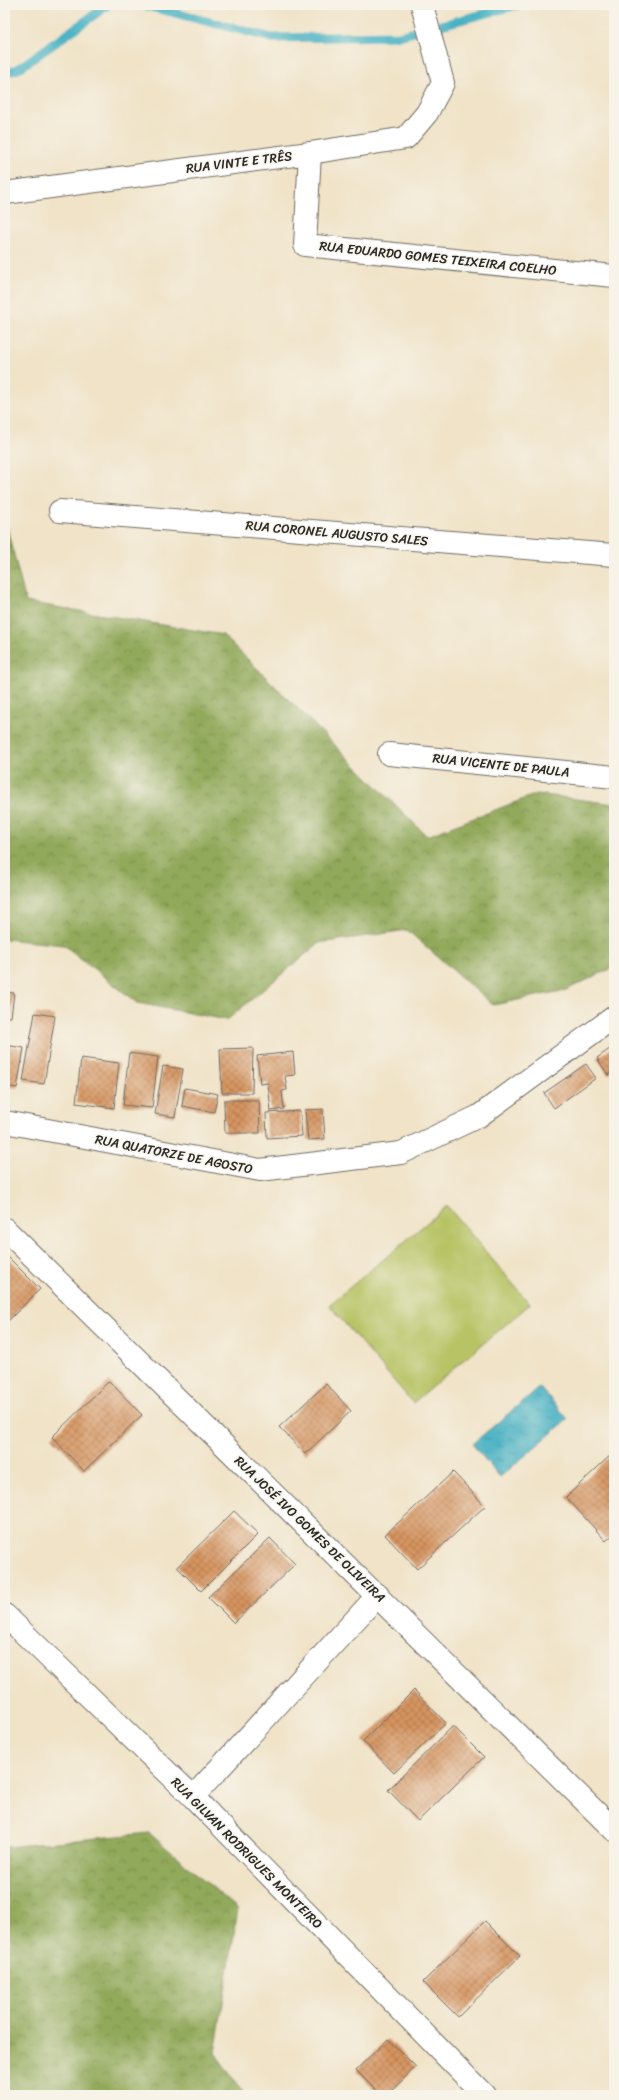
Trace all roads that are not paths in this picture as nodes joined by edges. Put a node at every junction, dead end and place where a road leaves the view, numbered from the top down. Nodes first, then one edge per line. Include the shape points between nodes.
1 (422, 5) edge
2 (310, 153) junction
3 (5, 193) edge
4 (614, 276) edge
5 (60, 511) dead end
6 (614, 554) edge
7 (389, 754) dead end
8 (614, 777) edge
9 (614, 1017) edge
10 (5, 1122) edge
11 (5, 1229) edge
12 (378, 1595) junction
13 (5, 1615) edge
14 (193, 1797) junction
15 (614, 1830) edge
16 (484, 2095) edge

1 - 2 street, RUA VINTE E TRÊS via 443,83 427,113 406,138
2 - 3 street, RUA VINTE E TRÊS
2 - 4 street, RUA EDUARDO GOMES TEIXEIRA COELHO via 305,245
5 - 6 street, RUA CORONEL AUGUSTO SALES
7 - 8 street, RUA VICENTE DE PAULA
9 - 10 street, RUA QUATORZE DE AGOSTO via 479,1116 401,1152 260,1170
11 - 12 street, RUA JOSÉ IVO GOMES DE OLIVEIRA
12 - 14 street
12 - 15 street, RUA JOSÉ IVO GOMES DE OLIVEIRA
13 - 14 street, RUA GILVAN RODRIGUES MONTEIRO
14 - 16 street, RUA GILVAN RODRIGUES MONTEIRO

